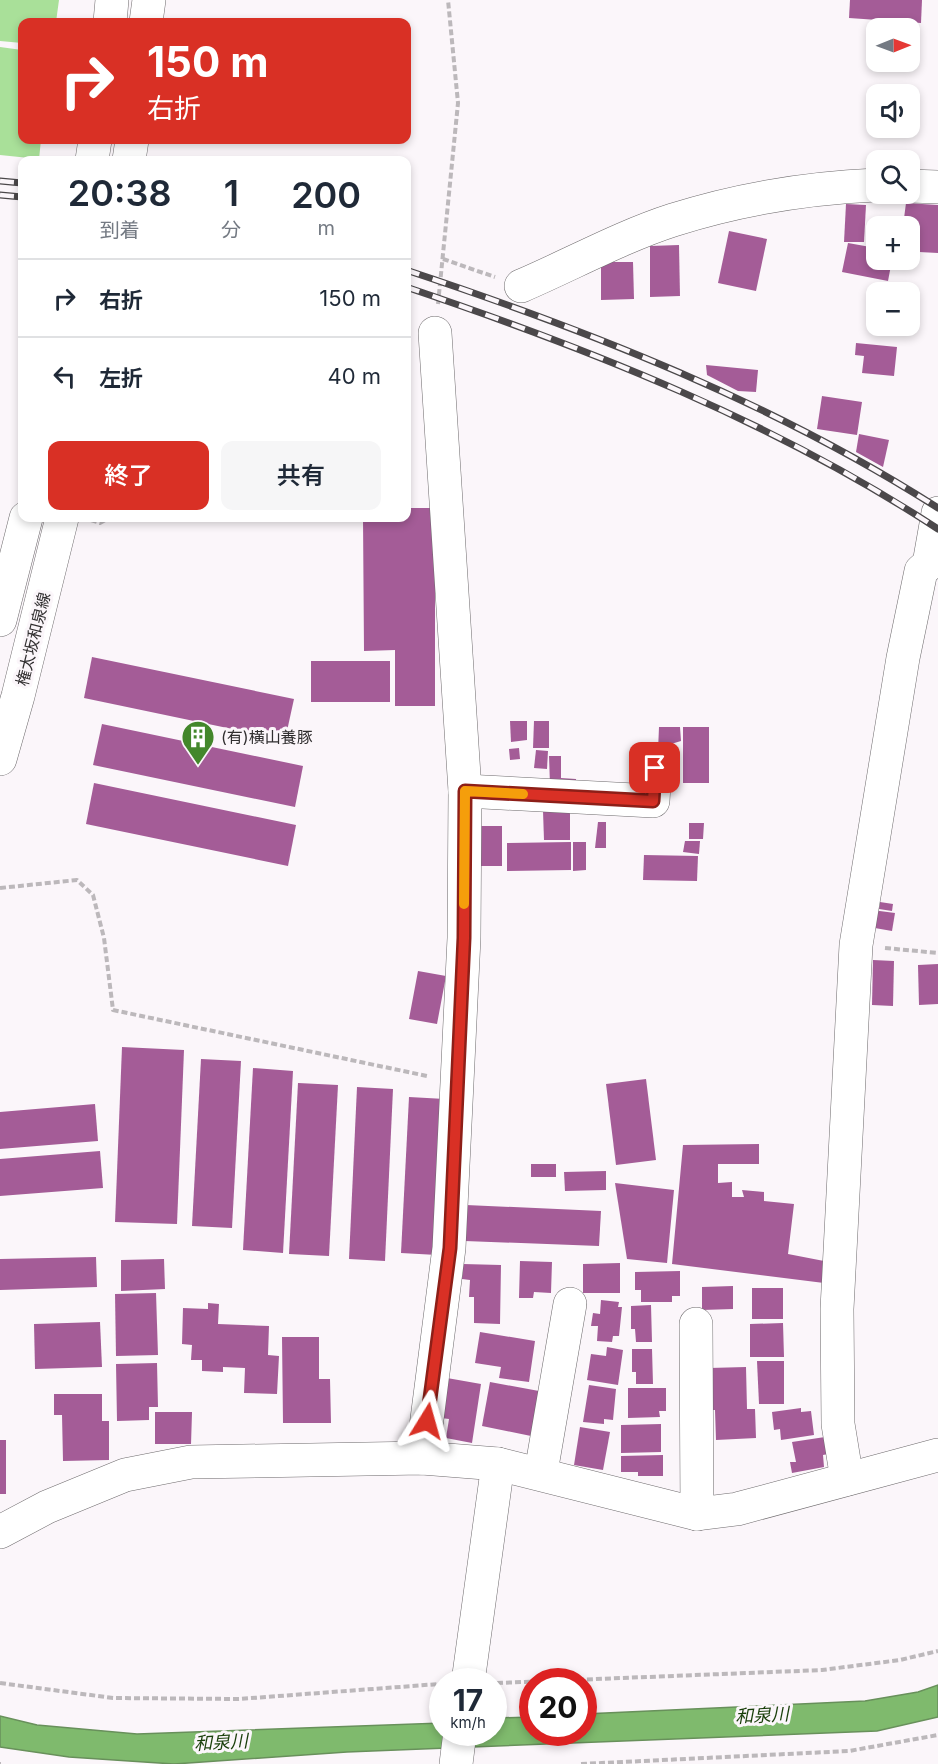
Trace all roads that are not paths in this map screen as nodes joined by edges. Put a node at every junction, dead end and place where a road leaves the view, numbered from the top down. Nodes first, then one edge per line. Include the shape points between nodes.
1 (112, 0) edge
2 (149, 0) edge
3 (110, 18) edge
4 (147, 18) edge
5 (866, 185) edge
6 (920, 186) edge
7 (938, 187) edge
8 (521, 286) road end
9 (435, 333) road end
10 (938, 513) edge
11 (25, 522) edge
12 (73, 522) edge
13 (933, 567) edge
14 (5, 584) edge
15 (0, 620) edge
16 (0, 759) edge
17 (655, 768) dead end
18 (465, 791) junction
19 (570, 1305) dead end
20 (696, 1324) dead end
21 (938, 1455) edge
22 (422, 1458) junction
23 (541, 1472) junction
24 (847, 1479) junction
25 (495, 1481) junction
26 (696, 1514) junction
27 (0, 1532) edge
28 (470, 1668) edge

1 - 3 street
2 - 4 street
5 - 8 street via 765,196 672,220
6 - 7 street
9 - 18 street
10 - 13 street
11 - 14 street
12 - 16 street, 権太坂和泉線
13 - 24 street via 921,571 903,658 856,945 837,1309 838,1424
14 - 15 street
17 - 18 street via 653,801
18 - 22 street via 464,938 450,1248
19 - 23 street
20 - 26 street
21 - 24 street
22 - 25 street
22 - 27 street via 158,1466 47,1507
23 - 25 street
23 - 26 street
24 - 26 street via 737,1509
25 - 28 street

